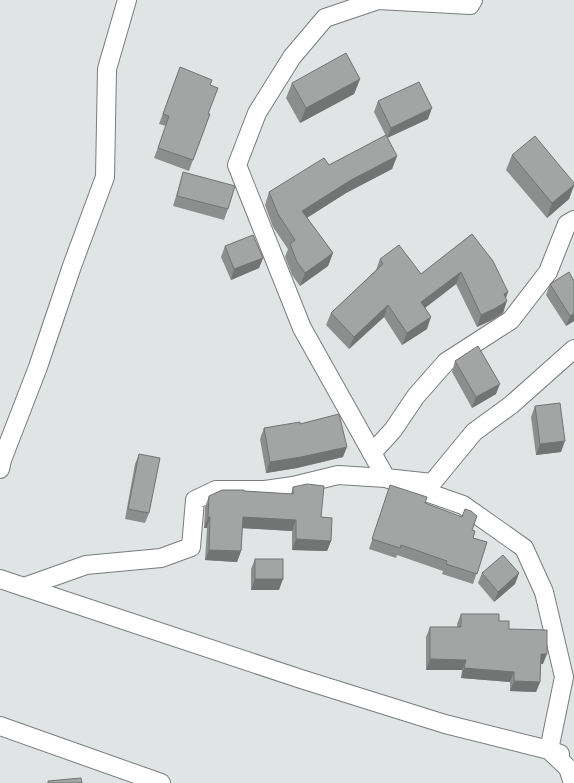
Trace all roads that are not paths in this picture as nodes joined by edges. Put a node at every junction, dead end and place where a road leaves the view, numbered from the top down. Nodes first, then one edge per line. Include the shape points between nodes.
1 (127, 0) edge
2 (473, 0) edge
3 (574, 220) edge
4 (574, 349) edge
5 (372, 453) junction
6 (0, 469) edge
7 (386, 478) junction
8 (0, 579) edge
9 (24, 587) junction
10 (0, 726) edge
11 (549, 750) junction
12 (574, 759) edge
13 (130, 777) edge
14 (161, 783) edge
15 (573, 783) edge

1 - 6 street via 107,69 105,177
2 - 5 street via 470,5 378,0 325,18 292,57 258,113 238,165 302,328
3 - 5 street via 568,224 548,272 511,320 446,362
4 - 7 street via 511,405 474,432 432,483
5 - 7 street
7 - 9 street via 338,475 265,490 216,490 196,500 191,547 161,558 86,565
7 - 11 street via 463,505 524,548 544,592 564,676
8 - 9 street
9 - 11 street via 445,724
10 - 13 street
11 - 12 street
11 - 15 street via 568,768
13 - 14 street

